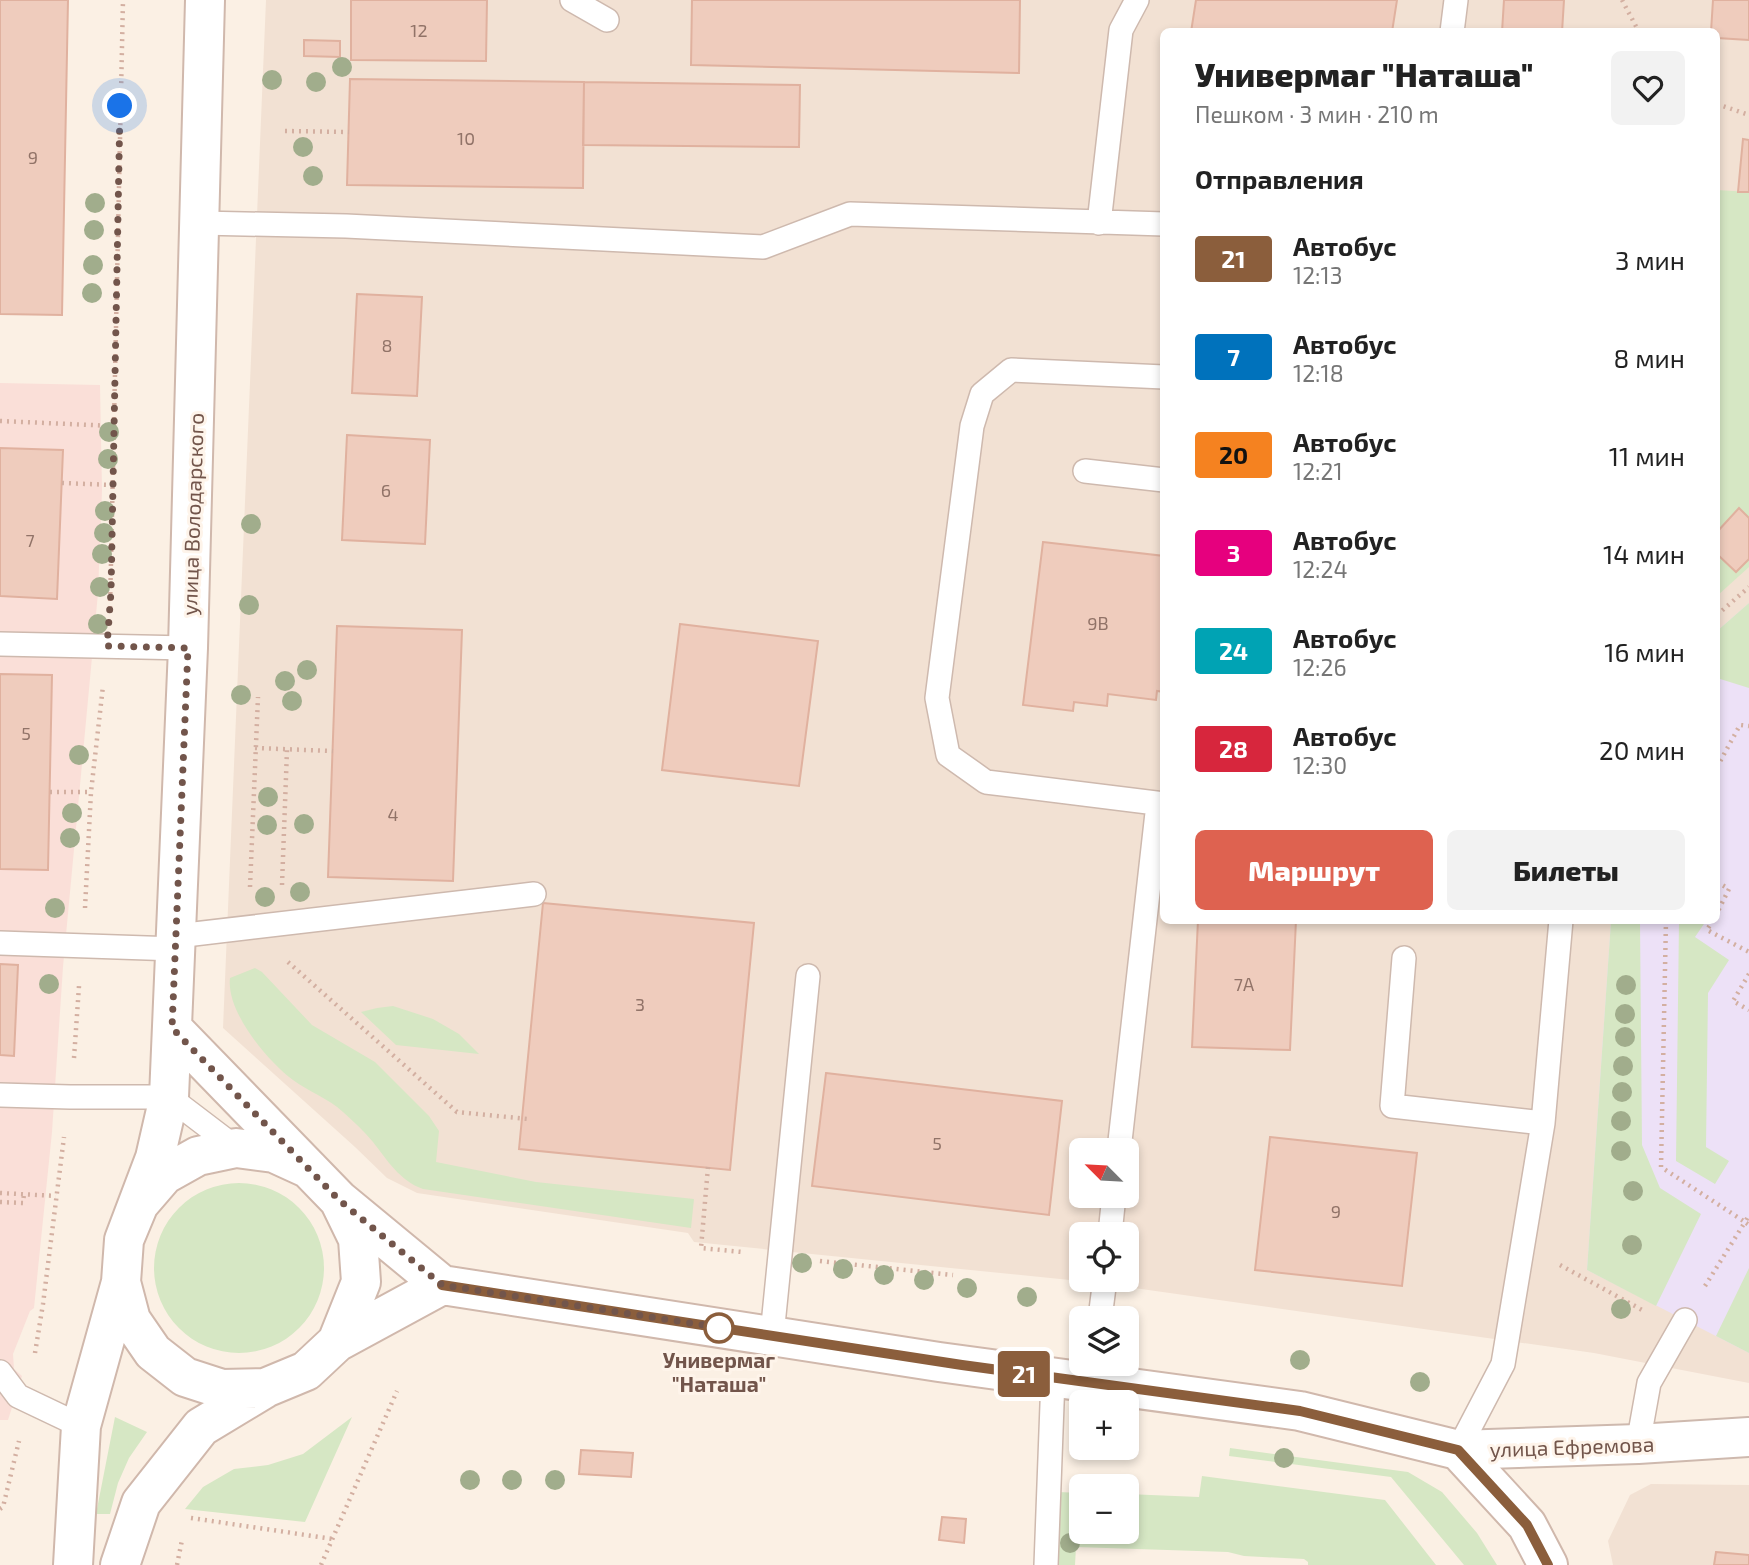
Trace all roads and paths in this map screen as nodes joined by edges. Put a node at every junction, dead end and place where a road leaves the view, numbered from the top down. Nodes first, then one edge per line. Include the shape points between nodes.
1 (122, 0) edge
2 (205, 0) edge
3 (572, 0) edge
4 (1137, 0) edge
5 (1456, 0) edge
6 (1622, 0) edge
7 (607, 20) dead end
8 (1452, 28) edge
9 (1637, 28) edge
10 (1720, 105) edge
11 (1749, 115) edge
12 (285, 131) dead end
13 (349, 132) dead end
14 (200, 223) junction
15 (1099, 223) junction
16 (1160, 224) edge
17 (1160, 377) edge
18 (0, 421) edge
19 (114, 426) junction
20 (1085, 471) dead end
21 (1160, 480) edge
22 (62, 483) dead end
23 (113, 485) junction
24 (1749, 587) edge
25 (1720, 612) edge
26 (0, 644) edge
27 (107, 646) junction
28 (188, 648) junction
29 (258, 697) dead end
30 (1749, 726) edge
31 (255, 748) junction
32 (287, 750) junction
33 (332, 751) dead end
34 (1720, 762) edge
35 (50, 792) dead end
36 (92, 792) junction
37 (1160, 804) edge
38 (1160, 812) edge
39 (1720, 884) edge
40 (534, 894) dead end
41 (1720, 907) edge
42 (281, 924) junction
43 (1561, 924) edge
44 (1666, 924) edge
45 (1711, 924) edge
46 (249, 928) junction
47 (176, 942) junction
48 (0, 943) edge
49 (83, 945) junction
50 (1749, 952) edge
51 (1404, 958) dead end
52 (1749, 974) edge
53 (808, 976) dead end
54 (330, 999) dead end
55 (1749, 1010) edge
56 (172, 1028) junction
57 (74, 1058) dead end
58 (0, 1095) edge
59 (169, 1097) junction
60 (528, 1119) dead end
61 (1543, 1123) junction
62 (64, 1133) dead end
63 (1120, 1138) edge
64 (236, 1148) junction
65 (309, 1169) junction
66 (0, 1193) edge
67 (24, 1195) junction
68 (56, 1196) junction
69 (339, 1200) junction
70 (0, 1202) edge
71 (1749, 1215) edge
72 (1747, 1224) edge
73 (124, 1240) junction
74 (1552, 1261) dead end
75 (121, 1282) junction
76 (442, 1285) junction
77 (1682, 1325) junction
78 (772, 1335) junction
79 (337, 1342) junction
80 (34, 1358) dead end
81 (0, 1372) edge
82 (1074, 1376) edge
83 (1105, 1376) edge
84 (1053, 1378) junction
85 (265, 1388) junction
86 (397, 1391) dead end
87 (81, 1426) junction
88 (1749, 1437) edge
89 (19, 1440) dead end
90 (1638, 1444) junction
91 (1458, 1450) junction
92 (1, 1508) edge
93 (0, 1516) edge
94 (188, 1518) dead end
95 (333, 1539) junction
96 (74, 1565) edge
97 (120, 1565) edge
98 (321, 1565) edge
99 (1046, 1565) edge
100 (1548, 1565) edge

1 - 19 path
2 - 14 main road, улица Володарского
3 - 7 lane
4 - 15 lane via 1121,30
5 - 8 lane
6 - 9 path
10 - 11 path
12 - 13 path
14 - 15 lane via 762,247 850,214
14 - 28 main road, улица Володарского
15 - 16 lane
17 - 37 lane via 1011,370 982,394 972,426 937,698 947,755 986,782
18 - 19 path
19 - 23 path
20 - 21 lane
22 - 23 path
23 - 27 path
24 - 25 path
26 - 27 lane
27 - 28 lane
27 - 36 path
28 - 47 main road, улица Володарского
29 - 31 path
30 - 34 path via 1740,725
31 - 32 path
31 - 46 path
32 - 33 path
32 - 42 path
35 - 36 path
36 - 49 path
38 - 63 lane
39 - 41 path via 1730,889
40 - 42 lane
42 - 46 lane
43 - 61 lane
44 - 72 path via 1661,1167
45 - 50 path via 1707,930
46 - 47 lane
47 - 49 lane
47 - 56 main road, улица Володарского
48 - 49 lane
49 - 57 path
51 - 61 lane via 1392,1105
52 - 55 path via 1733,1001
53 - 78 lane
54 - 60 path via 457,1112
56 - 59 main road, улица Володарского
56 - 65 main road, улица Володарского
58 - 59 lane
59 - 64 lane
59 - 73 main road, улица Володарского via 155,1158
61 - 91 lane via 1503,1364
62 - 68 path
64 - 65 main road, улица Володарского via 274,1153
64 - 73 main road, улица Володарского via 198,1156 164,1175 139,1204
65 - 69 main road, улица Володарского
66 - 67 path
67 - 68 path
67 - 70 path via 23,1203
68 - 80 path
69 - 76 main road
69 - 79 main road, улица Володарского via 358,1239 361,1282
71 - 72 path
72 - 77 path
73 - 75 main road, улица Володарского
74 - 77 path
75 - 85 main road, улица Володарского via 131,1320 153,1352 185,1377 222,1389
75 - 87 main road
76 - 78 main road, улица Ефремова
76 - 79 main road
77 - 90 lane via 1649,1383
78 - 84 main road, улица Ефремова
79 - 85 main road, улица Володарского via 306,1371
81 - 87 lane via 18,1396
82 - 84 main road, улица Ефремова
83 - 91 main road, улица Ефремова via 1300,1411
84 - 99 lane
85 - 97 main road via 201,1427 141,1503
86 - 95 path
87 - 96 main road
88 - 90 main road, улица Ефремова
89 - 92 path
90 - 91 main road, улица Ефремова
91 - 100 main road via 1527,1525
92 - 93 path
94 - 95 path
95 - 98 path

